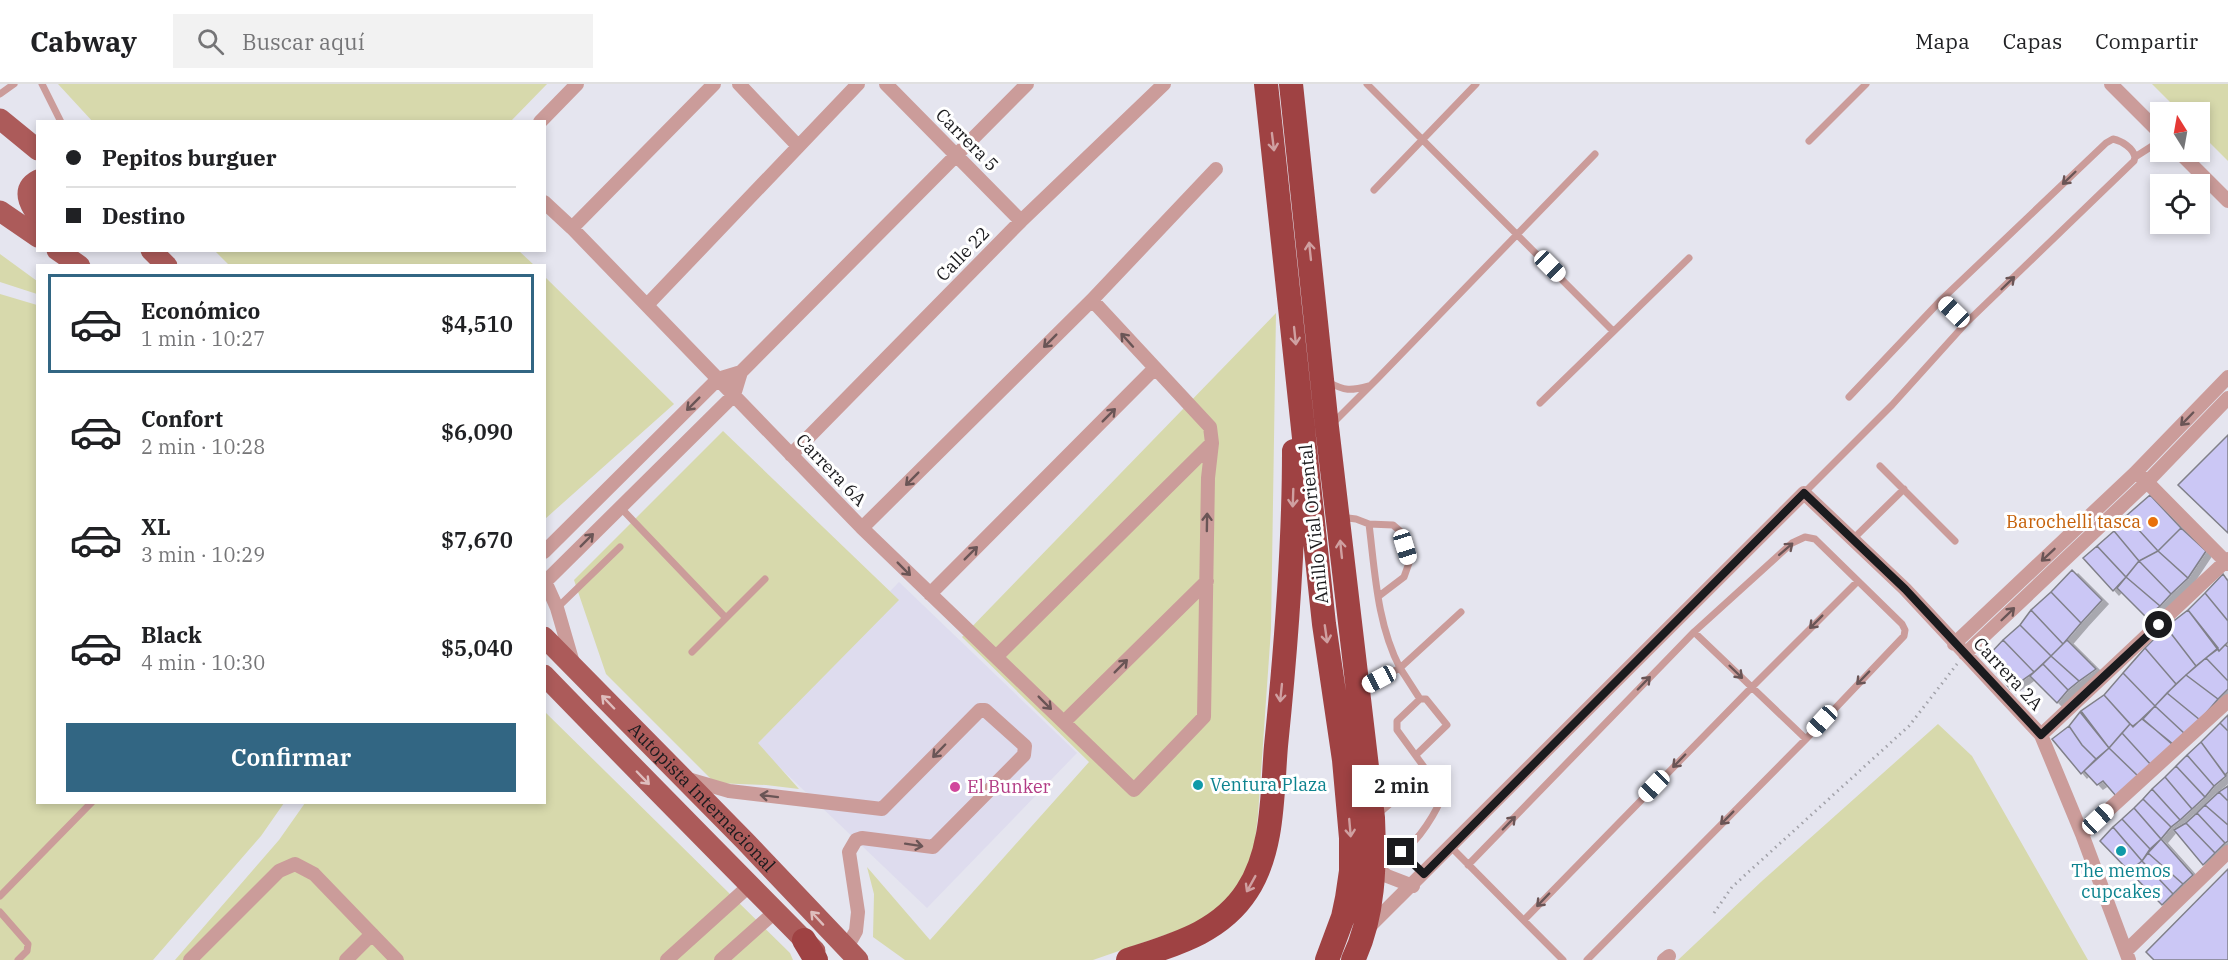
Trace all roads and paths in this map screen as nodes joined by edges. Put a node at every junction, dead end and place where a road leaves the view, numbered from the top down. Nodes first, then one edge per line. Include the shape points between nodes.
1 (14, 84) edge
2 (42, 84) edge
3 (577, 84) edge
4 (714, 84) edge
5 (739, 84) edge
6 (858, 84) edge
7 (886, 84) edge
8 (1027, 84) edge
9 (1164, 84) edge
10 (1266, 84) edge
11 (1291, 84) edge
12 (1367, 84) edge
13 (1476, 84) edge
14 (1866, 84) edge
15 (2111, 84) edge
16 (0, 94) edge
17 (0, 119) edge
18 (59, 120) edge
19 (542, 120) edge
20 (2150, 123) edge
21 (1421, 139) junction
22 (1809, 141) dead end
23 (797, 145) junction
24 (2150, 147) edge
25 (36, 148) edge
26 (1595, 154) dead end
27 (957, 155) junction
28 (2135, 157) junction
29 (2188, 162) edge
30 (1216, 169) dead end
31 (36, 181) edge
32 (1374, 190) dead end
33 (2228, 201) edge
34 (546, 204) edge
35 (0, 211) edge
36 (36, 213) edge
37 (1021, 221) junction
38 (572, 228) junction
39 (1519, 234) junction
40 (36, 236) edge
41 (153, 252) edge
42 (1689, 258) dead end
43 (165, 264) edge
44 (1092, 300) junction
45 (1941, 300) junction
46 (647, 305) junction
47 (1966, 323) junction
48 (1613, 331) junction
49 (1154, 369) junction
50 (741, 372) junction
51 (2228, 376) edge
52 (718, 379) junction
53 (1322, 379) junction
54 (1371, 385) junction
55 (734, 395) junction
56 (1849, 397) dead end
57 (2228, 398) edge
58 (1302, 399) junction
59 (1540, 403) dead end
60 (1327, 428) junction
61 (1212, 443) junction
62 (791, 455) junction
63 (1880, 466) dead end
64 (2135, 472) junction
65 (2148, 481) junction
66 (1904, 489) junction
67 (1804, 493) junction
68 (620, 507) junction
69 (1337, 517) junction
70 (1369, 524) junction
71 (862, 528) junction
72 (1853, 539) junction
73 (1954, 541) dead end
74 (620, 547) dead end
75 (546, 550) edge
76 (2227, 562) edge
77 (546, 579) edge
78 (765, 579) dead end
79 (1207, 581) junction
80 (1858, 581) junction
81 (546, 582) edge
82 (930, 594) junction
83 (1379, 596) junction
84 (558, 608) junction
85 (1461, 612) dead end
86 (726, 618) junction
87 (1694, 632) junction
88 (546, 639) edge
89 (1954, 644) junction
90 (692, 652) dead end
91 (1965, 654) junction
92 (997, 656) junction
93 (574, 667) junction
94 (1400, 668) junction
95 (546, 677) edge
96 (1752, 687) junction
97 (1358, 690) junction
98 (1420, 699) junction
99 (2228, 701) edge
100 (1064, 722) junction
101 (2041, 735) junction
102 (1806, 739) junction
103 (1417, 754) junction
104 (1367, 762) junction
105 (1428, 771) junction
106 (680, 777) junction
107 (1406, 789) junction
108 (90, 804) edge
109 (1373, 818) junction
110 (2082, 834) junction
111 (1450, 846) junction
112 (1401, 852) junction
113 (2228, 852) edge
114 (1374, 862) junction
115 (1468, 865) junction
116 (1424, 874) junction
117 (749, 886) junction
118 (1413, 886) junction
119 (0, 896) edge
120 (776, 911) junction
121 (0, 912) edge
122 (1714, 914) dead end
123 (1524, 920) junction
124 (372, 934) junction
125 (810, 950) edge
126 (1358, 952) edge
127 (852, 954) edge
128 (2128, 955) edge
129 (18, 960) edge
130 (190, 960) edge
131 (346, 960) edge
132 (397, 960) edge
133 (667, 960) edge
134 (722, 960) edge
135 (823, 960) edge
136 (1128, 960) edge
137 (1327, 960) edge
138 (1563, 960) edge
139 (1587, 960) edge

1 - 16 lane
2 - 18 lane
3 - 19 street
4 - 38 street
5 - 23 street
6 - 23 street
7 - 27 street, Carrera 5
8 - 27 street
9 - 37 street, Calle 22
10 -> 58 highway, Anillo Vial Oriental
53 -> 11 highway, Anillo Vial Oriental
12 - 21 lane
13 - 21 lane
14 - 22 lane
15 - 20 street
17 - 25 main road
21 - 32 lane
21 - 39 lane
23 - 46 street
24 - 28 lane
26 - 39 lane
27 - 37 street, Carrera 5
27 - 50 street
28 -> 45 lane via 2120,140 2106,143
47 -> 28 lane
29 - 33 street
30 - 44 street
31 - 36 main road via 28,192 28,201
34 - 38 street, Carrera 6A
35 - 40 main road
37 - 62 street, Calle 22
38 - 46 street, Carrera 6A
39 - 48 lane
39 - 54 lane
41 - 43 main road
42 - 48 lane
49 -> 44 street
44 -> 71 street
45 - 47 lane
45 - 56 lane
46 - 52 street, Carrera 6A
47 - 67 lane
48 - 59 lane
49 - 61 street via 1210,427
82 -> 49 street
50 - 52 street
50 - 55 street
51 -> 64 street
52 - 55 street, Carrera 6A
52 -> 75 street
53 - 54 lane via 1350,391
53 - 60 highway, Anillo Vial Oriental
54 - 60 lane
55 - 62 street, Carrera 6A
55 - 68 street
57 - 65 street
58 -> 136 highway via 1294,431 1287,637 1263,855 1247,892 1216,923 1191,939
58 -> 137 highway, Anillo Vial Oriental via 1324,624 1351,838 1347,898
60 - 69 highway, Anillo Vial Oriental
79 -> 61 street
61 - 92 street
62 - 71 street, Carrera 6A
63 - 66 lane
64 - 65 street
64 -> 89 street
65 - 76 street
91 -> 65 street
66 - 72 lane
66 - 73 lane
67 - 72 street, Carrera 2A
67 - 111 street
77 -> 68 street
68 - 86 lane
69 - 70 lane
97 -> 69 highway, Anillo Vial Oriental
70 - 83 lane
70 - 83 lane via 1393,525 1400,531 1410,563 1404,577
71 -> 82 street, Carrera 6A
72 - 89 street, Carrera 2A
74 - 84 lane
76 - 101 street
78 - 86 lane
100 -> 79 street
79 - 100 street, Carrera 6A via 1204,717 1134,790
87 -> 80 lane via 1792,543 1805,537 1815,539
80 -> 96 lane
80 -> 102 lane via 1902,624 1904,636
81 - 84 street
82 - 92 street, Carrera 6A
83 - 94 lane via 1390,649
84 - 93 street
85 - 94 lane
86 - 90 lane
87 -> 96 lane
115 -> 87 lane
88 - 93 main road, Autopista Internacional
89 - 91 street, Carrera 2A
91 - 101 street, Carrera 2A
91 - 122 path via 1909,726 1732,887
92 -> 100 street, Carrera 6A
106 -> 93 main road, Autopista Internacional
94 - 97 lane
94 - 98 lane
95 -> 117 main road, Autopista Internacional
96 - 102 lane
96 -> 123 lane
97 - 104 highway, Anillo Vial Oriental
98 - 103 lane via 1397,721 1397,730
98 - 103 lane via 1426,699 1447,725
99 - 110 street
101 - 110 street, Carrera 2A
102 -> 139 lane
103 - 105 lane
104 - 107 lane
104 - 109 highway, Anillo Vial Oriental
105 - 107 lane
105 - 112 lane via 1443,793 1439,807
127 -> 106 main road, Autopista Internacional
127 -> 106 street via 858,912 849,852 856,840 933,847 1024,755 1025,746 985,710 980,710 882,809 729,791
107 - 109 lane
108 - 119 lane
109 - 114 highway, Anillo Vial Oriental
110 - 128 street, Carrera 2A
111 - 115 lane
111 - 116 street
112 - 114 lane
112 - 116 lane
113 - 128 street
114 - 118 street via 1387,876
114 - 126 highway, Anillo Vial Oriental
115 - 123 lane
116 - 118 street
117 - 120 main road, Autopista Internacional
117 - 133 street
118 - 126 street
120 - 125 main road, Autopista Internacional
120 - 134 street
121 - 129 lane via 28,944
123 - 138 lane
124 - 130 street via 314,874 295,864 279,871
124 - 131 street
124 - 132 street
125 - 135 main road, Autopista Internacional

